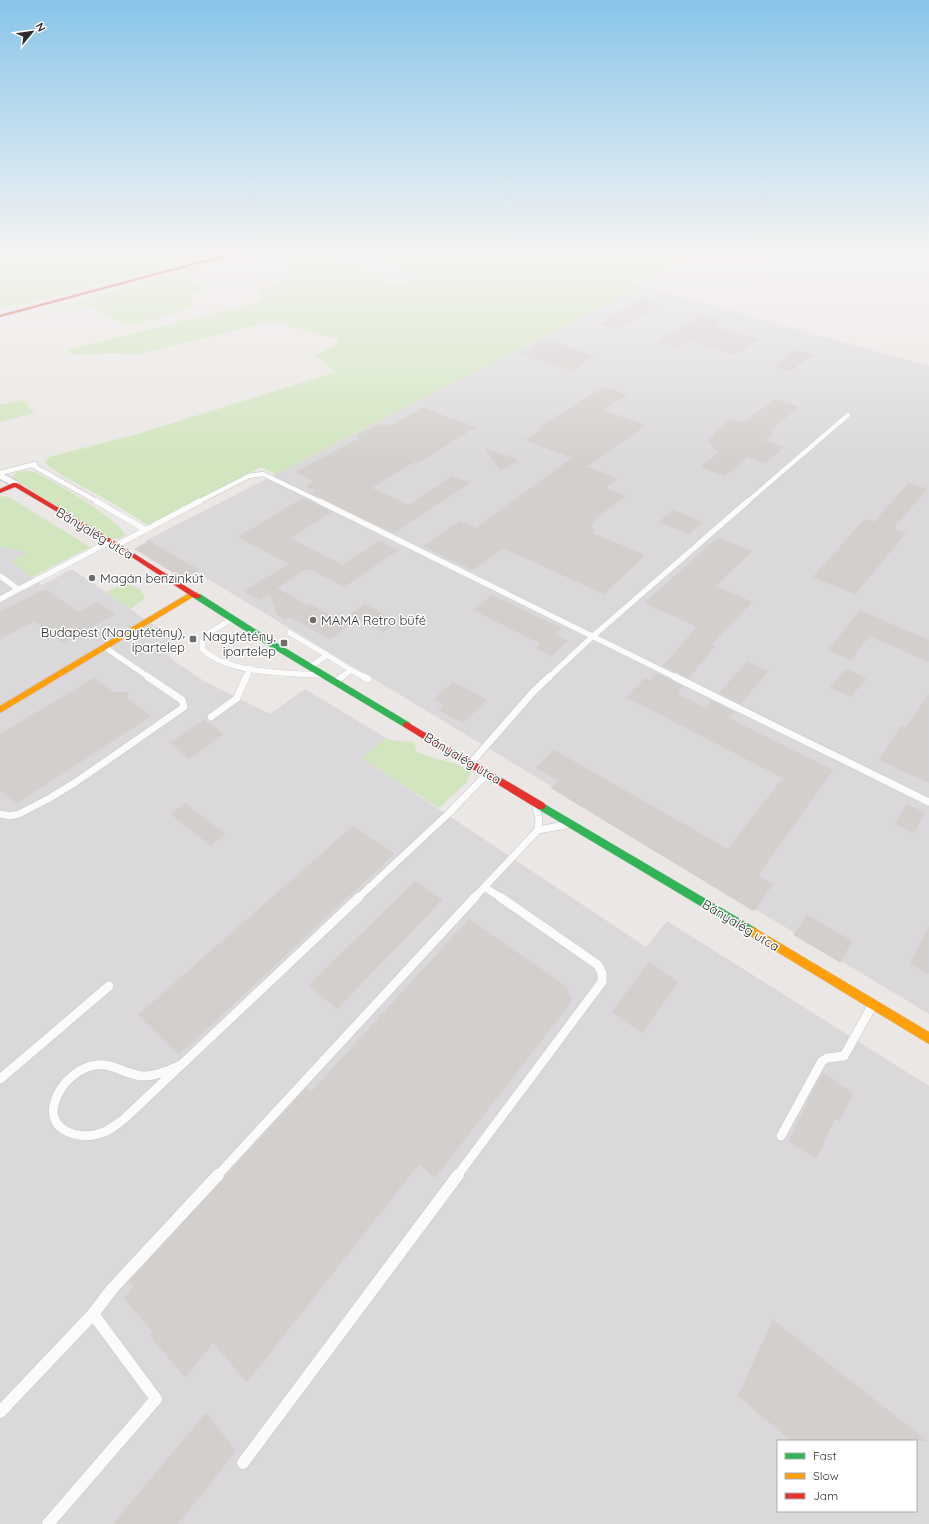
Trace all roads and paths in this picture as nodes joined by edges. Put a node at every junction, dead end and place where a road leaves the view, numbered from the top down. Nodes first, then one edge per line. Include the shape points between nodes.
1 (848, 415) dead end
2 (39, 463) dead end
3 (32, 465) junction
4 (0, 474) edge
5 (15, 484) junction
6 (0, 491) edge
7 (146, 530) junction
8 (114, 543) junction
9 (0, 576) edge
10 (18, 589) junction
11 (194, 594) junction
12 (0, 599) edge
13 (232, 619) junction
14 (290, 633) dead end
15 (592, 637) junction
16 (106, 648) junction
17 (327, 655) junction
18 (310, 667) junction
19 (250, 668) junction
20 (351, 670) junction
21 (325, 676) junction
22 (368, 679) dead end
23 (335, 682) junction
24 (0, 710) edge
25 (211, 717) dead end
26 (471, 763) junction
27 (488, 773) junction
28 (530, 798) junction
29 (929, 802) edge
30 (0, 814) edge
31 (578, 827) junction
32 (538, 830) junction
33 (486, 888) junction
34 (109, 986) dead end
35 (873, 1004) junction
36 (929, 1038) edge
37 (181, 1065) junction
38 (0, 1079) edge
39 (781, 1136) dead end
40 (93, 1314) junction
41 (0, 1412) edge
42 (243, 1463) dead end
43 (48, 1524) edge

1 - 15 lane
2 - 3 lane
3 - 4 lane
3 - 7 lane
4 - 5 street, Bányalég utca
5 - 6 street
5 - 8 street, Bányalég utca
7 - 8 lane
7 - 15 lane via 249,476 263,474
8 - 10 lane
8 - 11 street, Bányalég utca
9 - 10 lane
10 - 12 lane
11 - 13 street, Bányalég utca
11 - 16 street
13 - 18 street, Bányalég utca
13 - 19 lane via 209,633 203,639 202,649 212,658 226,664
14 - 17 lane
15 - 26 lane via 534,691
15 - 29 lane
16 - 24 street
16 - 30 lane via 182,700 184,707 48,799 18,814
17 - 18 lane
17 - 20 lane
18 - 21 street, Bányalég utca
19 - 21 lane
19 - 25 lane via 236,698
20 - 22 lane
20 - 23 lane
21 - 23 street, Bányalég utca
23 - 26 street, Bányalég utca
26 - 27 street, Bányalég utca
27 - 28 street, Bányalég utca
27 - 37 lane via 448,814
28 - 31 street, Bányalég utca
28 - 32 lane via 538,809
31 - 32 lane via 564,824
31 - 35 street, Bányalég utca
32 - 33 lane
33 - 40 lane via 112,1289
33 - 42 lane via 598,965 602,970 602,982
34 - 38 lane
35 - 36 street, Bányalég utca
35 - 39 lane via 847,1053 822,1061
37 - 37 lane via 124,1119 106,1131 79,1137 58,1126 53,1116 61,1090 80,1070 90,1065 103,1064 136,1075 150,1076
40 - 41 lane
40 - 43 lane via 156,1399

